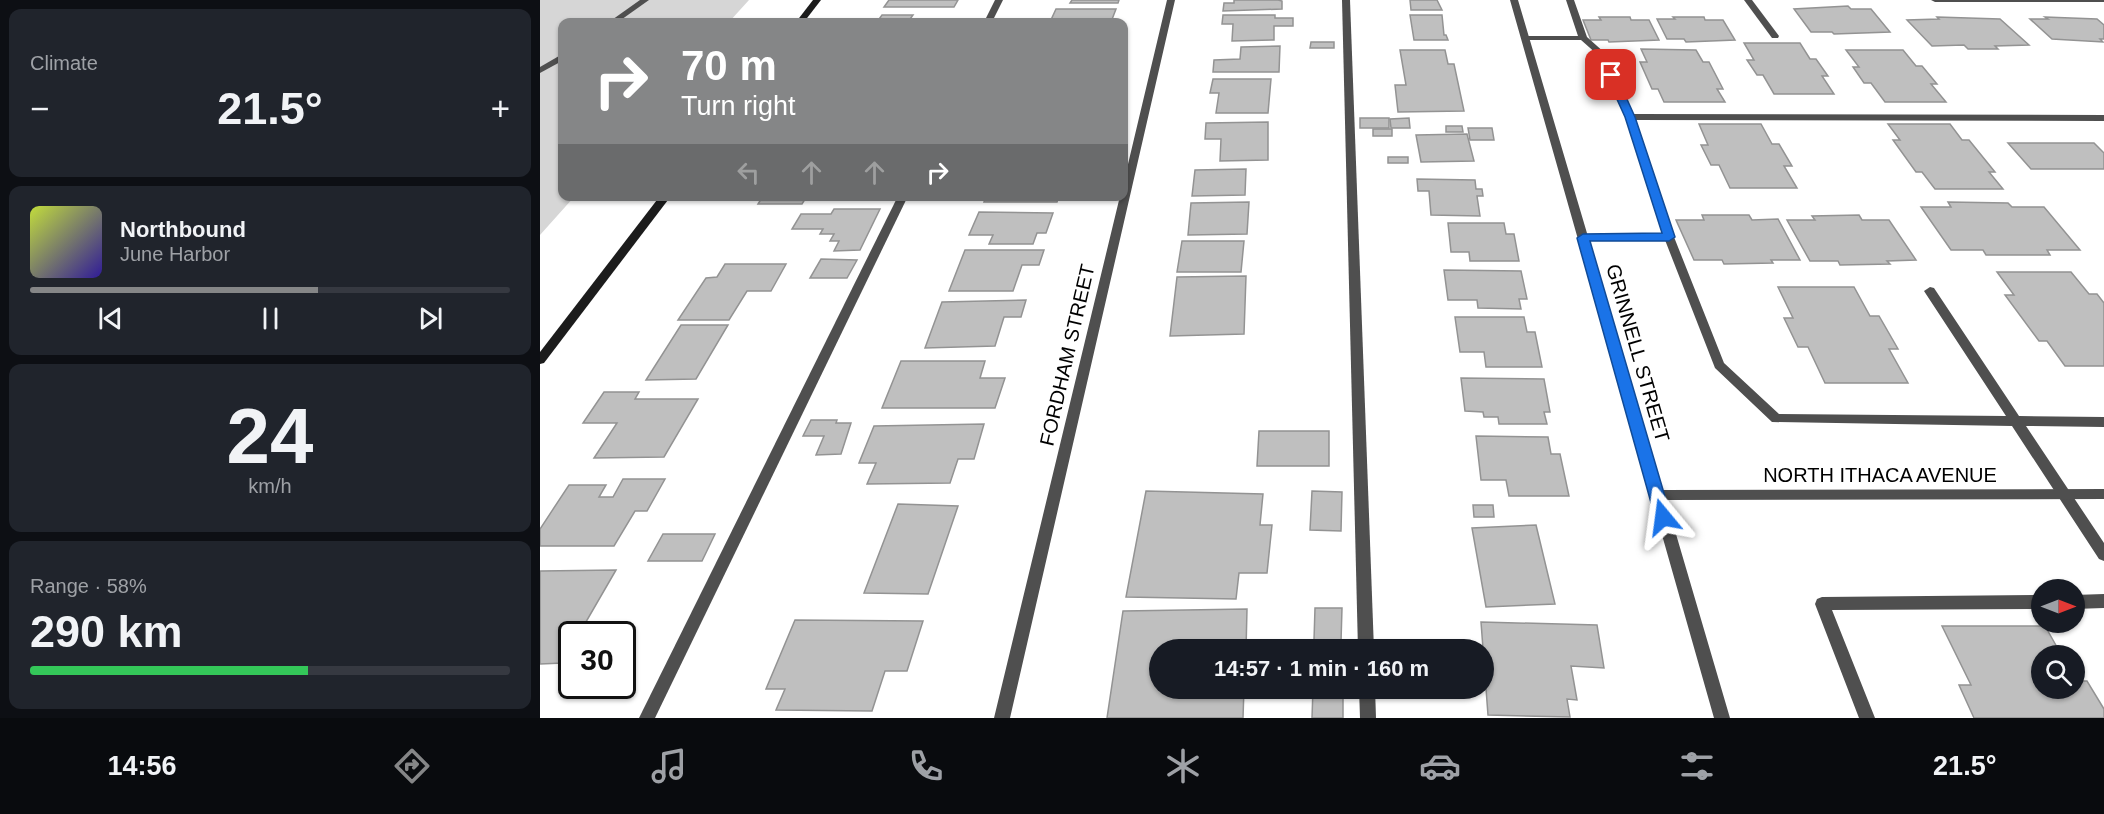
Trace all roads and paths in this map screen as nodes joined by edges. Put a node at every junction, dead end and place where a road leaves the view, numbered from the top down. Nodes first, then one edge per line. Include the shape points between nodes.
1 (645, 0) edge
2 (817, 0) edge
3 (999, 0) edge
4 (1171, 0) edge
5 (1346, 0) edge
6 (1514, 0) edge
7 (1570, 0) edge
8 (1748, 0) edge
9 (1935, 0) edge
10 (2104, 0) edge
11 (620, 18) edge
12 (803, 18) edge
13 (990, 18) edge
14 (1775, 36) dead end
15 (1525, 38) junction
16 (1583, 38) junction
17 (558, 60) edge
18 (540, 70) edge
19 (1630, 117) junction
20 (2104, 118) edge
21 (1128, 183) edge
22 (662, 201) edge
23 (901, 201) edge
24 (1124, 201) edge
25 (1669, 237) junction
26 (1583, 238) junction
27 (1930, 291) dead end
28 (540, 360) edge
29 (2016, 421) junction
30 (2104, 422) edge
31 (1656, 495) junction
32 (2064, 495) junction
33 (2104, 495) edge
34 (2104, 555) edge
35 (2104, 601) edge
36 (2031, 602) edge
37 (2085, 602) edge
38 (1366, 639) edge
39 (1367, 699) edge
40 (647, 718) edge
41 (1002, 718) edge
42 (1368, 718) edge
43 (1722, 718) edge
44 (1867, 718) edge

1 - 11 street
2 - 12 main road
3 - 13 street
4 - 21 street, FORDHAM STREET
5 - 38 street
6 - 15 street, GRINNELL STREET
7 - 16 street
8 - 14 street
9 - 10 street
15 - 16 street
15 - 26 street, GRINNELL STREET
16 - 19 street via 1602,54
17 - 18 street
19 - 20 street
19 - 25 street
22 - 28 main road
23 - 40 street
24 - 41 street, FORDHAM STREET
25 - 26 street
25 - 29 street via 1719,365 1776,419
26 - 31 street, GRINNELL STREET
27 - 29 street
29 - 30 street
29 - 32 street
31 - 32 street, NORTH ITHACA AVENUE
31 - 43 street, GRINNELL STREET
32 - 33 street, NORTH ITHACA AVENUE
32 - 34 street
35 - 37 street
36 - 44 street via 1822,604
39 - 42 street

